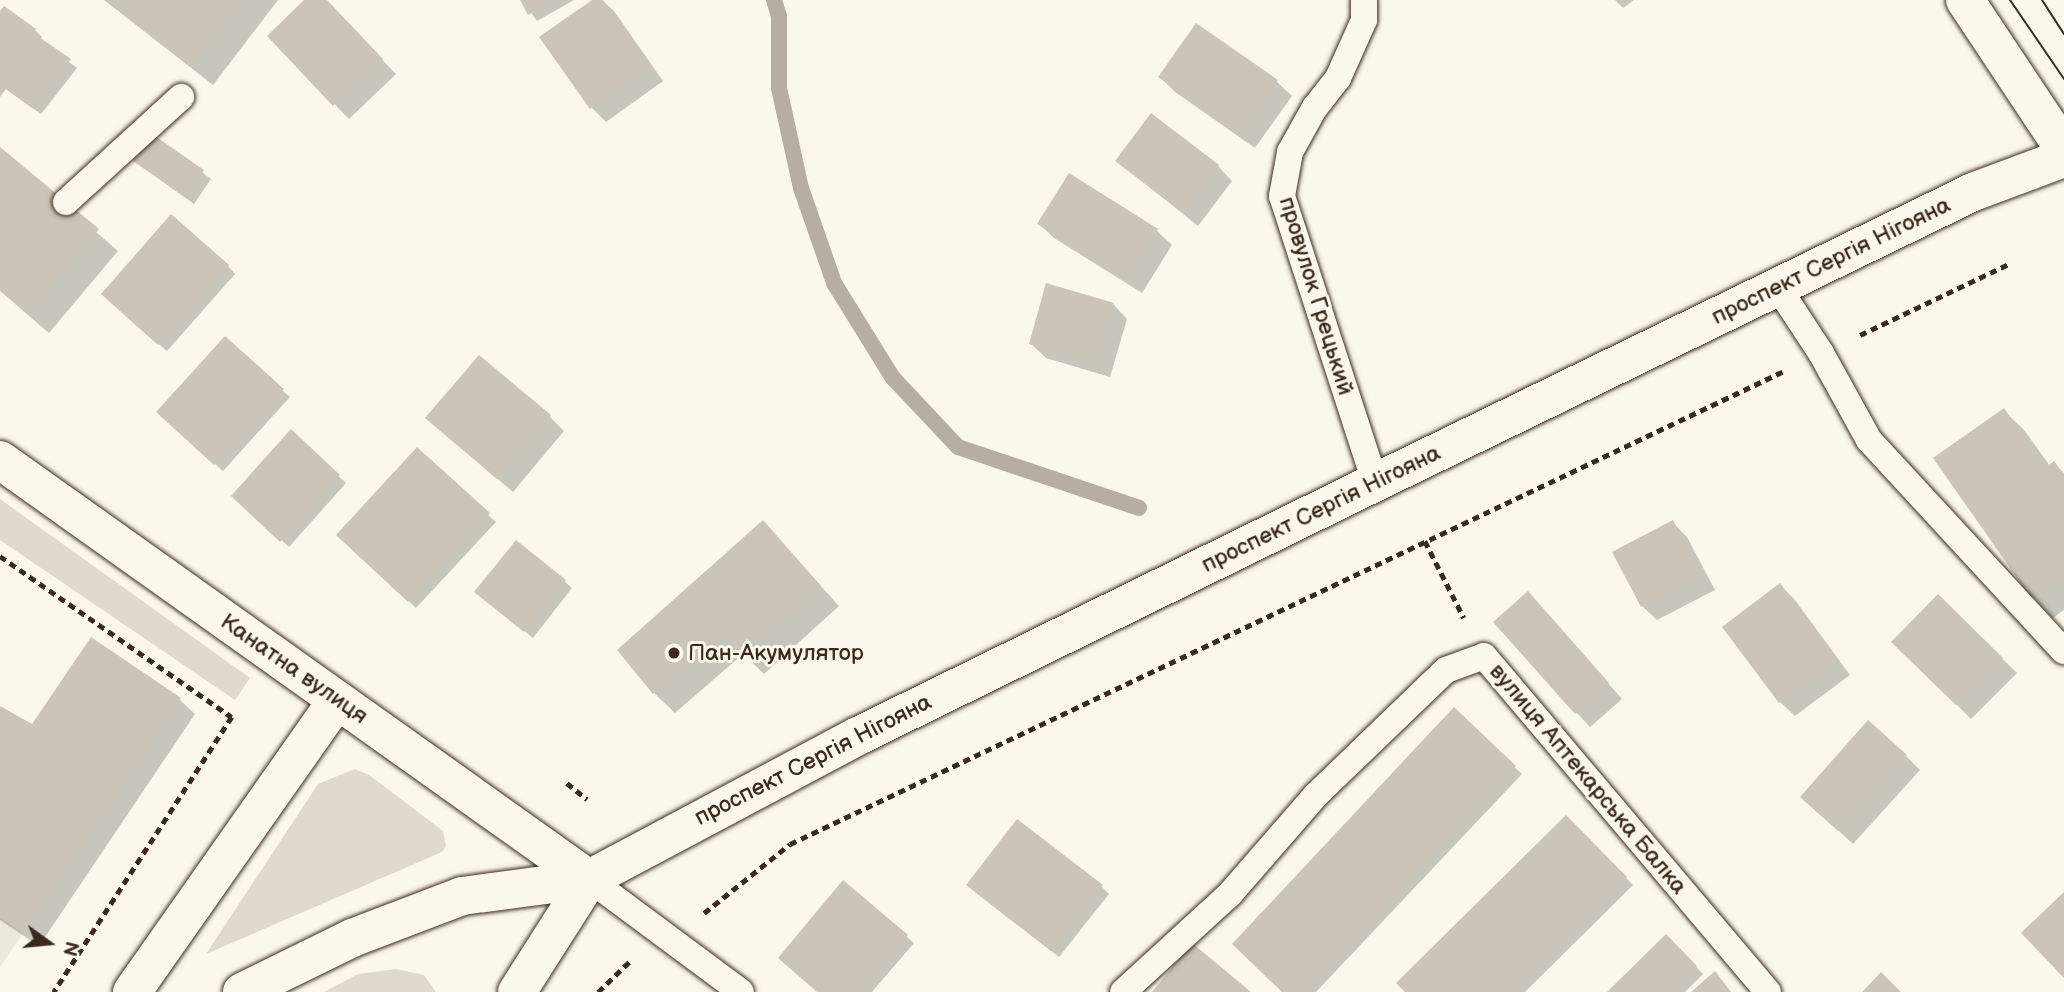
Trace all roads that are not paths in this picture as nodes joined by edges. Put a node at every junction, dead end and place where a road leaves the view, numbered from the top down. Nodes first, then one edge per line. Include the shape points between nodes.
1 (1364, 0) edge
2 (1965, 0) edge
3 (181, 97) dead end
4 (2064, 149) edge
5 (2064, 158) edge
6 (66, 202) dead end
7 (1777, 286) junction
8 (0, 460) edge
9 (1375, 482) junction
10 (2064, 651) edge
11 (337, 700) junction
12 (589, 879) junction
13 (132, 992) edge
14 (242, 992) edge
15 (517, 992) edge
16 (741, 992) edge
17 (1123, 992) edge
18 (1768, 992) edge

1 - 9 lane, провулок Грецький via 1364,20 1338,78 1315,107 1290,152 1282,196
2 - 4 main road
3 - 6 lane
5 - 7 main road, проспект Сергія Нігояна via 1973,192
7 - 9 main road, проспект Сергія Нігояна
7 - 10 lane via 1869,440
8 - 11 main road, Канатна вулиця
9 - 12 main road, проспект Сергія Нігояна via 858,736
11 - 12 main road, Канатна вулиця
11 - 13 main road
12 - 14 main road via 462,896 352,938
12 - 15 main road
12 - 16 lane
17 - 18 lane, вулиця Аптекарська Балка via 1230,894 1316,794 1446,670 1484,656

